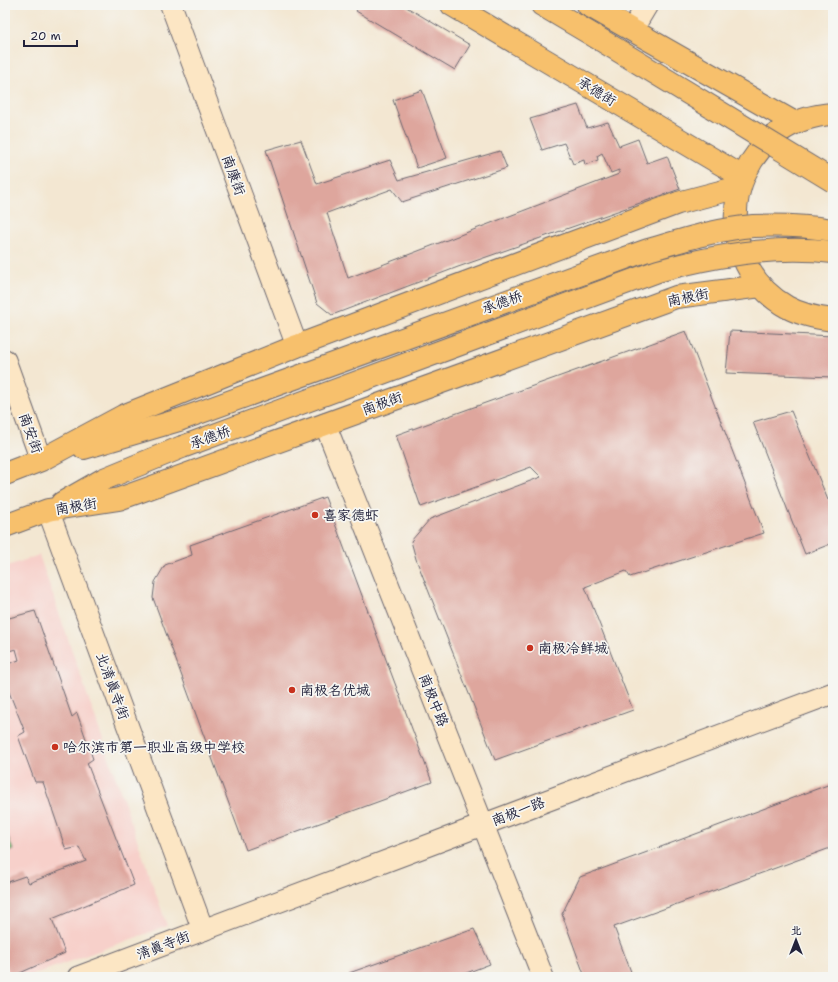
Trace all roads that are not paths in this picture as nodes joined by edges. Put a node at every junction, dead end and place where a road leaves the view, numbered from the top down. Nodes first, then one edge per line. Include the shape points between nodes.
1 (171, 5) edge
2 (452, 5) edge
3 (542, 5) edge
4 (588, 5) edge
5 (647, 5) edge
6 (632, 30) junction
7 (833, 114) edge
8 (795, 123) junction
9 (741, 182) junction
10 (833, 182) edge
11 (833, 230) edge
12 (833, 252) edge
13 (760, 286) junction
14 (833, 320) edge
15 (297, 346) junction
16 (5, 360) edge
17 (325, 424) junction
18 (42, 460) junction
19 (5, 474) edge
20 (48, 510) junction
21 (5, 526) edge
22 (833, 693) edge
23 (484, 824) junction
24 (202, 930) junction
25 (78, 977) edge
26 (543, 977) edge

1 - 15 street, 南康街
2 - 9 main road, 承德街
3 - 10 main road, bridge
4 - 6 main road
5 - 6 street
6 - 8 main road
7 - 8 main road
8 - 9 main road via 763,145 748,166
9 - 13 main road via 735,209 735,232 744,261
9 - 15 main road via 678,203
11 - 18 main road, 承德桥, bridge via 752,226 699,236 644,251 179,420
12 - 20 main road, 承德桥, bridge via 796,250 729,255 658,271 182,447 104,479
13 - 14 main road via 786,307 818,319
13 - 17 main road, 南极街 via 676,297
15 - 18 main road via 123,416
16 - 18 street, 南安街
17 - 20 main road, 南极街 via 119,499
17 - 23 street, 南极中路
18 - 19 main road
20 - 21 main road, 南极街
20 - 24 street, 北清真寺街
22 - 23 street, 南极一路
23 - 24 street, 南极一路
23 - 26 street, 南极中路
24 - 25 street, 清真寺街

